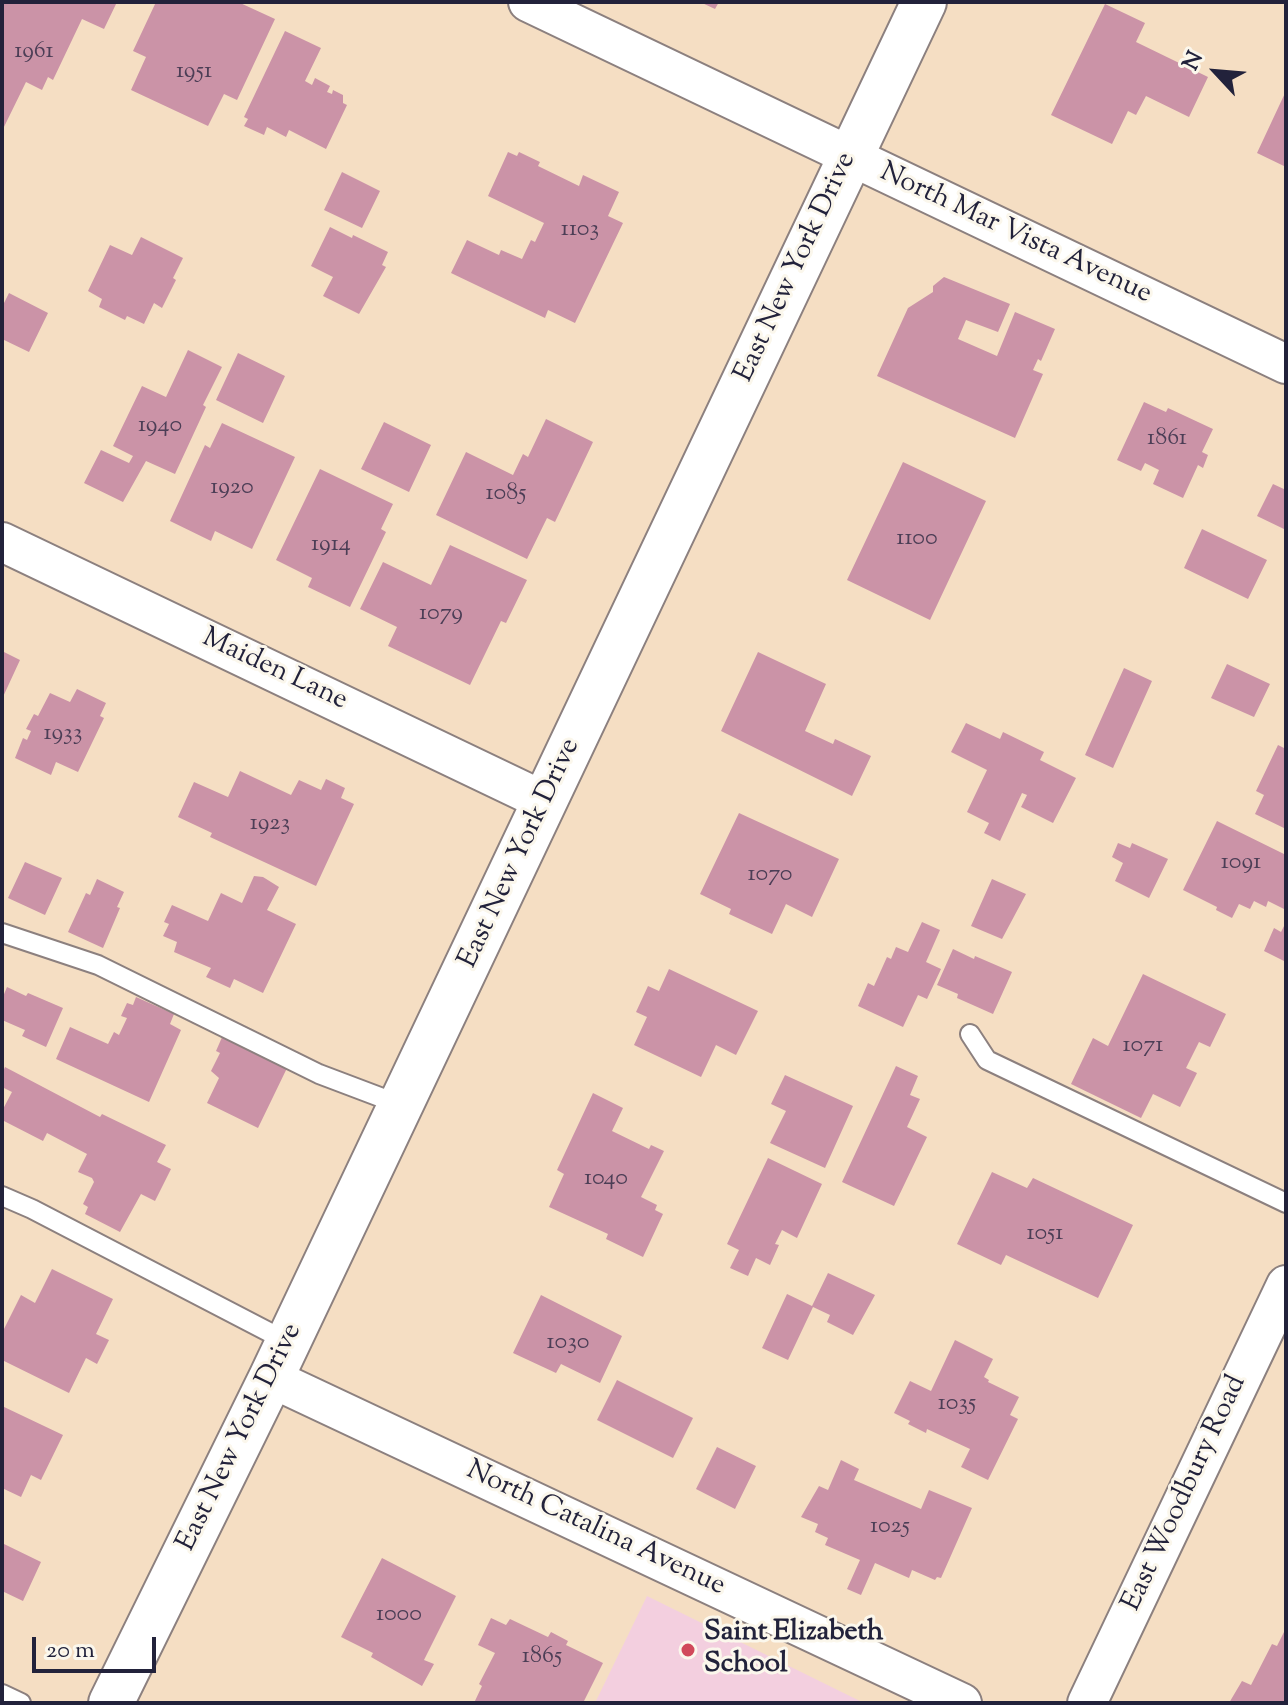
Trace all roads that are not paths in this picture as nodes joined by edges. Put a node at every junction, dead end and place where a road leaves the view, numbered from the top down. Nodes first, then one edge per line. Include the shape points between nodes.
1 (528, 2) edge
2 (924, 2) edge
3 (849, 156) junction
4 (1286, 364) edge
5 (2, 542) edge
6 (546, 802) junction
7 (2, 933) edge
8 (970, 1034) dead end
9 (401, 1105) junction
10 (2, 1196) edge
11 (1286, 1203) edge
12 (1286, 1285) edge
13 (280, 1360) junction
14 (2, 1694) edge
15 (937, 1697) edge
16 (21, 1703) edge
17 (111, 1703) edge
18 (1087, 1703) edge

1 - 3 street, North Mar Vista Avenue
2 - 3 street, East New York Drive
3 - 4 street, North Mar Vista Avenue
3 - 6 street, East New York Drive
5 - 6 street, Maiden Lane
6 - 9 street, East New York Drive
7 - 9 lane via 98,965 319,1074
8 - 11 lane via 987,1060
9 - 13 street, East New York Drive
10 - 13 lane via 32,1209
12 - 18 street, East Woodbury Road
13 - 15 street, North Catalina Avenue
13 - 17 street, East New York Drive
14 - 16 lane

